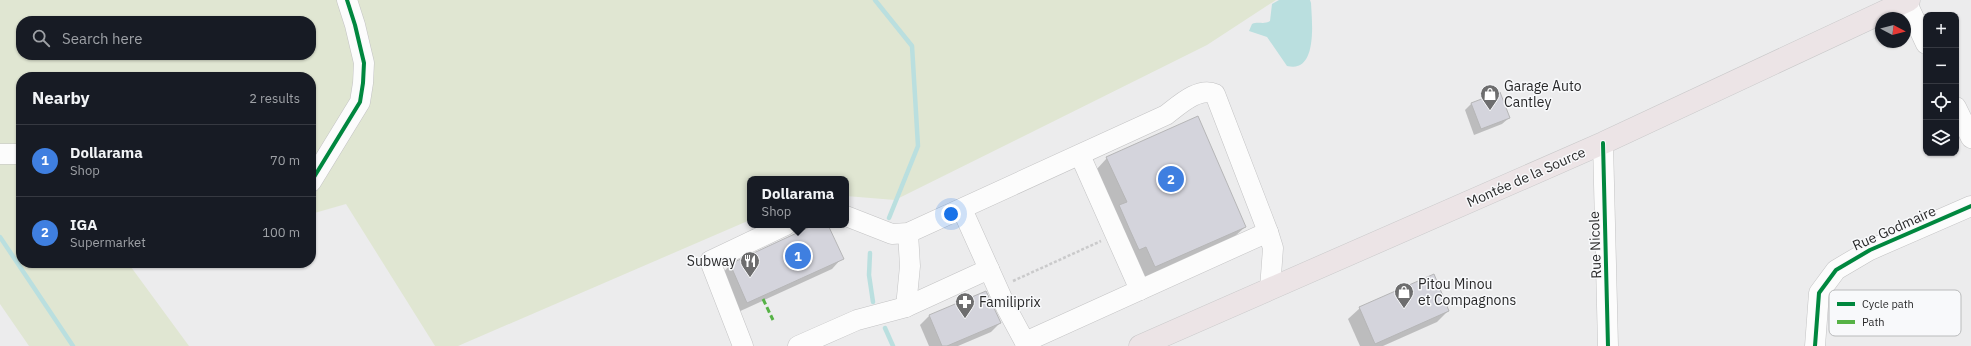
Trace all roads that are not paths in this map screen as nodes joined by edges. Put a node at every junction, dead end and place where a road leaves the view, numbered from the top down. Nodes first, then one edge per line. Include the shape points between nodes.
1 (347, 0) edge
2 (1907, 1) edge
3 (1923, 37) edge
4 (1959, 113) edge
5 (1971, 138) edge
6 (1602, 143) junction
7 (0, 154) edge
8 (16, 154) edge
9 (1080, 155) junction
10 (316, 174) edge
11 (1971, 206) edge
12 (962, 209) junction
13 (849, 217) edge
14 (780, 228) edge
15 (1268, 232) junction
16 (908, 233) junction
17 (989, 269) junction
18 (1270, 289) junction
19 (1140, 290) junction
20 (906, 307) junction
21 (1026, 344) edge
22 (743, 346) edge
23 (798, 346) edge
24 (1140, 346) edge
25 (1608, 346) edge
26 (1815, 346) edge

1 - 10 street via 364,63 360,102
2 - 3 street
2 - 6 main road, Montée de la Source
4 - 5 street
6 - 18 main road, Montée de la Source
6 - 25 street, Rue Nicole
7 - 8 street
9 - 12 street
9 - 15 street via 1166,115 1200,93 1211,92 1215,94
9 - 19 street
11 - 26 street, Rue Godmaire via 1870,250 1836,270 1819,293
12 - 16 street
12 - 17 street
13 - 16 street via 892,234
14 - 22 street via 710,261
15 - 18 street via 1273,248
15 - 19 street
16 - 20 street via 910,266
17 - 20 street
17 - 21 street
18 - 24 main road, Montée de la Source
19 - 21 street
20 - 23 street via 857,320

